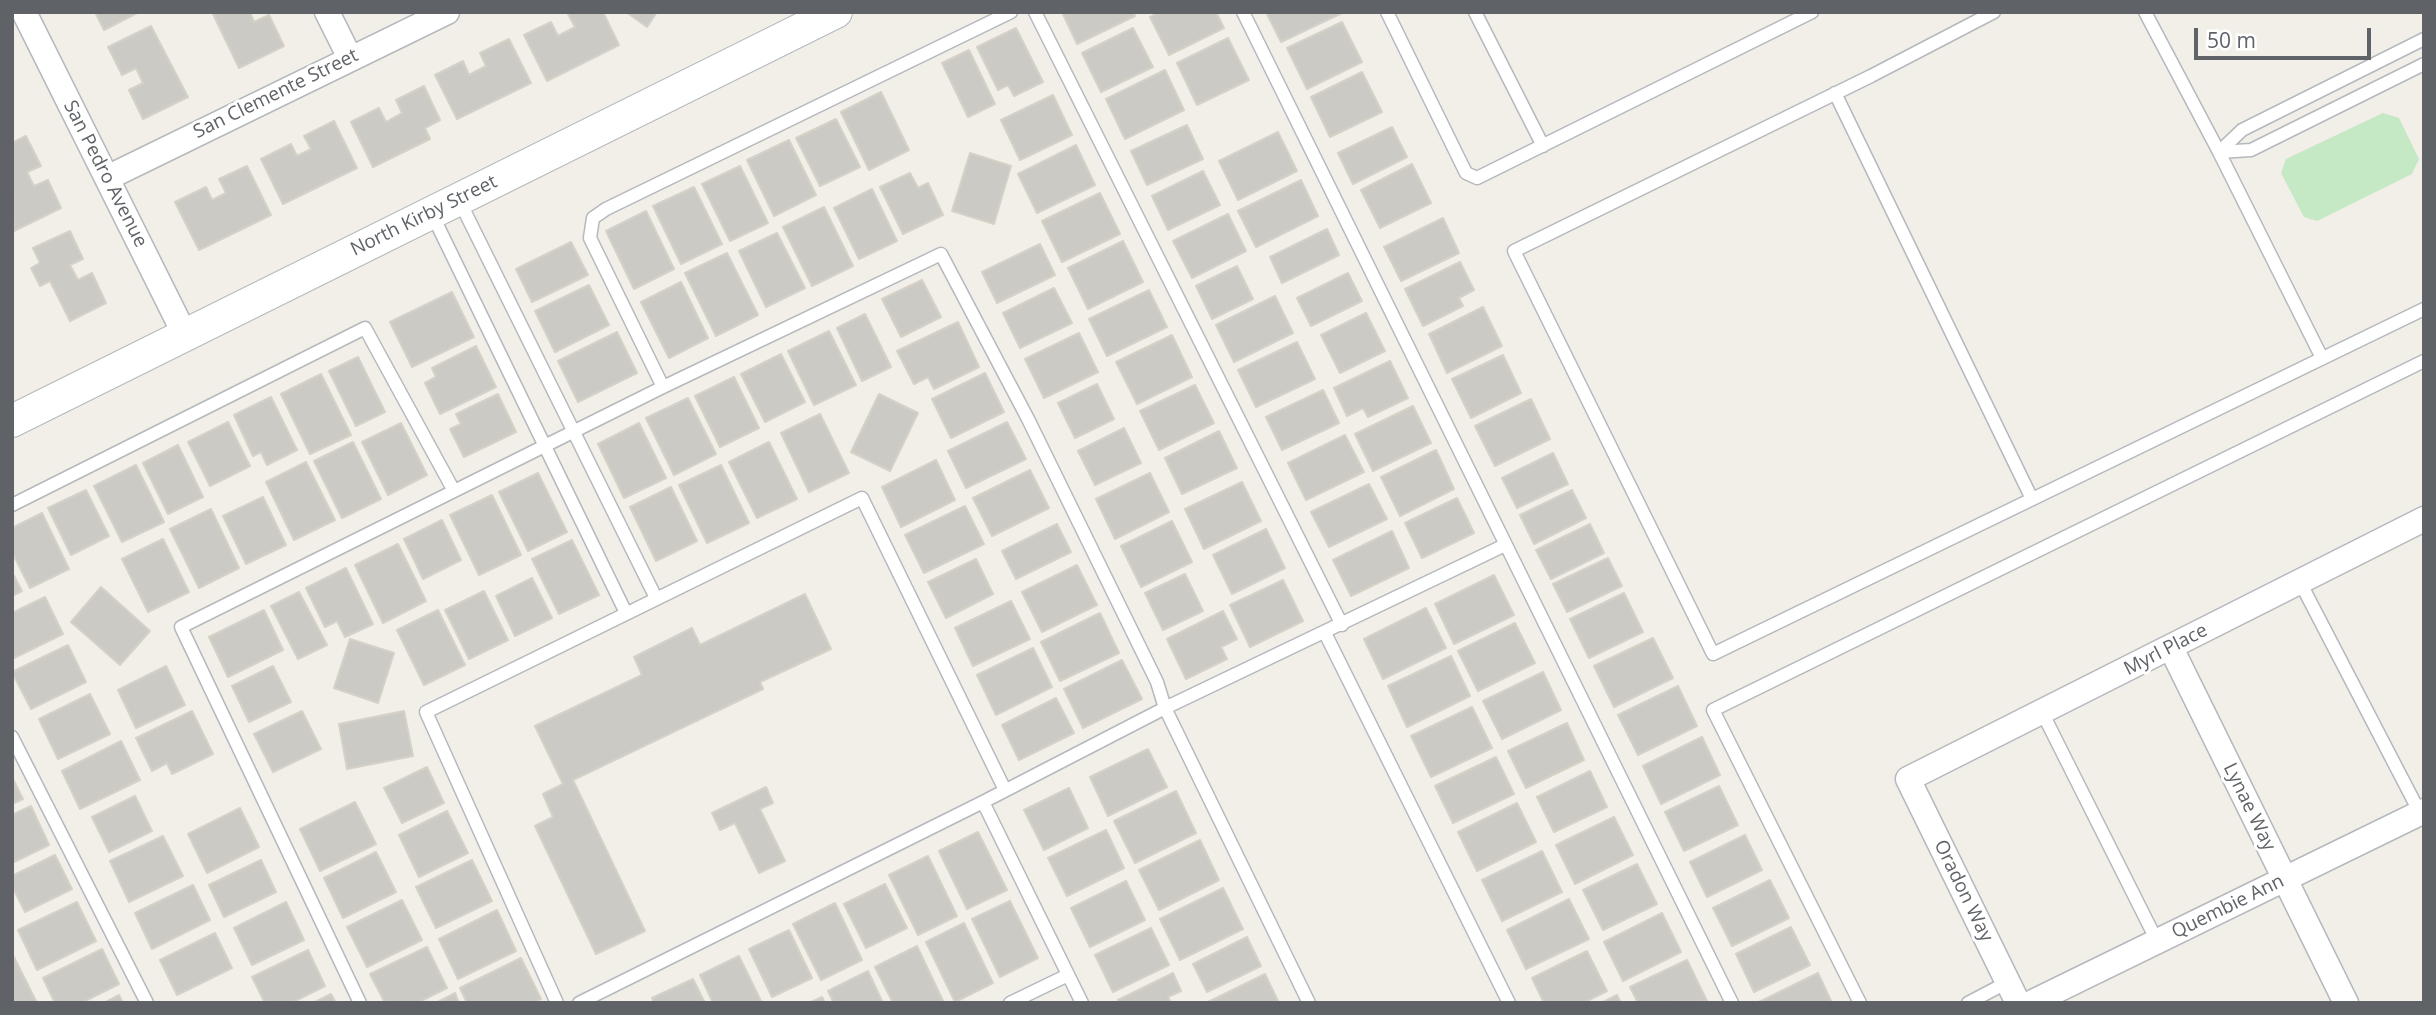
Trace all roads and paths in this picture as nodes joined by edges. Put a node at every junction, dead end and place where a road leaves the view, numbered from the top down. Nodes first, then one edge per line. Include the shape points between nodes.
1 (24, 12) edge
2 (327, 12) edge
3 (447, 12) edge
4 (835, 12) edge
5 (1011, 12) edge
6 (1035, 12) edge
7 (1243, 12) edge
8 (1387, 12) edge
9 (1475, 12) edge
10 (1812, 12) edge
11 (1994, 12) edge
12 (2145, 12) edge
13 (2424, 39) edge
14 (350, 58) junction
15 (2374, 64) junction
16 (2424, 64) edge
17 (2384, 84) junction
18 (1835, 93) junction
19 (1543, 146) junction
20 (2219, 152) junction
21 (107, 178) junction
22 (444, 205) junction
23 (2424, 309) edge
24 (185, 335) junction
25 (2322, 358) junction
26 (2424, 361) edge
27 (663, 387) junction
28 (12, 421) edge
29 (573, 432) junction
30 (545, 447) junction
31 (454, 491) junction
32 (2032, 499) junction
33 (12, 505) edge
34 (2424, 519) edge
35 (1505, 545) junction
36 (2300, 582) junction
37 (656, 598) junction
38 (626, 612) junction
39 (1342, 625) junction
40 (1325, 633) junction
41 (2171, 648) junction
42 (1165, 708) junction
43 (2042, 712) junction
44 (12, 737) edge
45 (1908, 779) joint
46 (1005, 790) junction
47 (983, 802) junction
48 (2422, 812) edge
49 (2285, 879) junction
50 (2157, 941) junction
51 (1068, 975) junction
52 (2013, 993) edge
53 (148, 1003) edge
54 (360, 1003) edge
55 (557, 1003) edge
56 (579, 1003) edge
57 (1010, 1003) edge
58 (1082, 1003) edge
59 (1309, 1003) edge
60 (1508, 1003) edge
61 (1732, 1003) edge
62 (1860, 1003) edge
63 (1968, 1003) edge
64 (2031, 1003) edge
65 (2346, 1003) edge

1 - 21 street, San Pedro Avenue
2 - 14 street
3 - 14 street, San Clemente Street
4 - 22 street, North Kirby Street
5 - 27 lane via 593,218 590,238
6 - 39 lane
7 - 35 lane
8 - 19 lane via 1466,173 1483,176
9 - 19 lane
10 - 19 lane
11 - 18 lane
12 - 20 lane
13 - 15 lane
14 - 21 street, San Clemente Street
15 - 17 lane
15 - 20 lane via 2242,130
16 - 17 lane
17 - 20 lane via 2251,150
18 - 32 lane
18 - 32 lane via 1514,251 1713,654
20 - 25 lane
21 - 24 street, San Pedro Avenue
22 - 24 street, North Kirby Street
22 - 29 lane
22 - 30 lane
23 - 25 lane
24 - 28 street, North Kirby Street
25 - 32 lane
26 - 62 lane via 1713,710
27 - 29 lane
27 - 42 lane via 942,254 1034,431 1157,682
29 - 30 lane
29 - 37 lane
30 - 31 lane
30 - 38 lane
31 - 33 lane via 365,328
31 - 54 lane via 181,628
34 - 36 street, Myrl Place
35 - 39 lane
35 - 61 lane
36 - 41 street, Myrl Place
36 - 48 lane
37 - 38 lane
37 - 46 lane via 862,498
38 - 55 lane via 426,712
39 - 40 lane
40 - 42 lane
40 - 60 lane
41 - 43 street, Myrl Place
41 - 49 street, Lynae Way
42 - 46 lane
42 - 59 lane
43 - 45 street, Myrl Place
43 - 50 lane
44 - 53 lane
45 - 52 street, Oradon Way
46 - 47 lane
47 - 51 lane
47 - 56 lane
48 - 49 street, Quembie Ann
49 - 50 street, Quembie Ann
49 - 65 street, Lynae Way
50 - 64 street, Quembie Ann
51 - 57 lane
51 - 58 lane
52 - 63 lane

